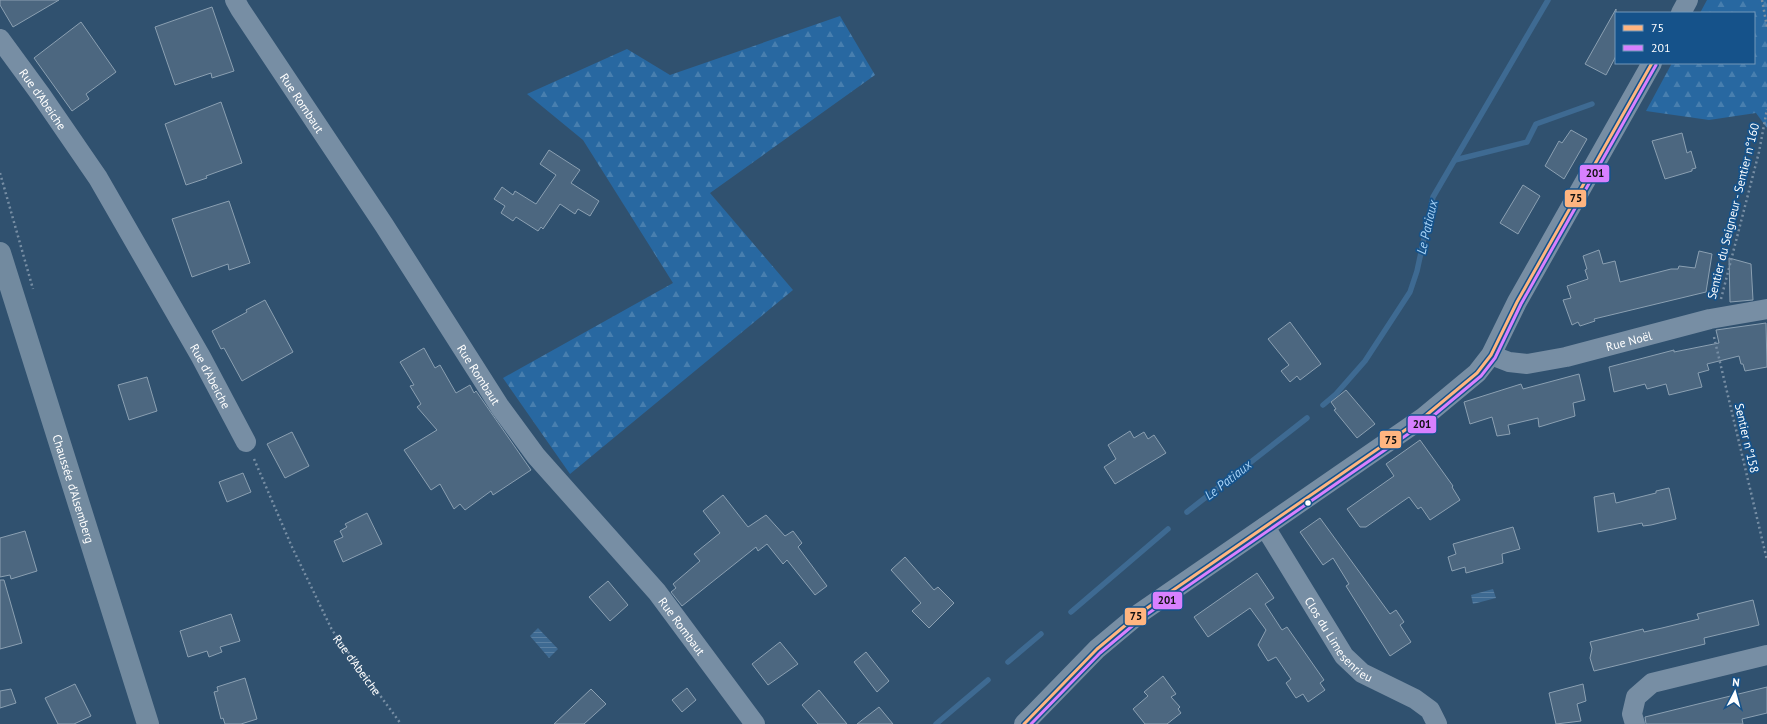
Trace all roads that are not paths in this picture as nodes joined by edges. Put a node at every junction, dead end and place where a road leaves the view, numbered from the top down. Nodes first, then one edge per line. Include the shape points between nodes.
1 (236, 0) edge
2 (1688, 0) edge
3 (1682, 12) edge
4 (0, 39) edge
5 (1651, 64) edge
6 (0, 253) edge
7 (1767, 309) edge
8 (1491, 355) junction
9 (246, 442) road end
10 (1265, 527) junction
11 (1767, 655) edge
12 (148, 724) edge
13 (755, 724) edge
14 (1024, 724) edge
15 (1437, 724) edge
16 (1635, 724) edge

1 - 13 street, Rue Rombaut via 500,407 536,456 657,592
2 - 3 street
4 - 9 street, Rue d'Abeiche via 98,178 201,357
5 - 8 street via 1517,302
6 - 12 main road, Chaussée d'Alsemberg
7 - 8 street, Rue Noël via 1713,318 1566,358 1527,364 1508,362
8 - 10 street via 1478,373 1424,417
10 - 14 street via 1140,613 1097,649
10 - 15 street, Clos du Limesenrieu via 1344,656 1362,672 1416,698 1430,710
11 - 16 street via 1652,683 1636,697 1632,714

